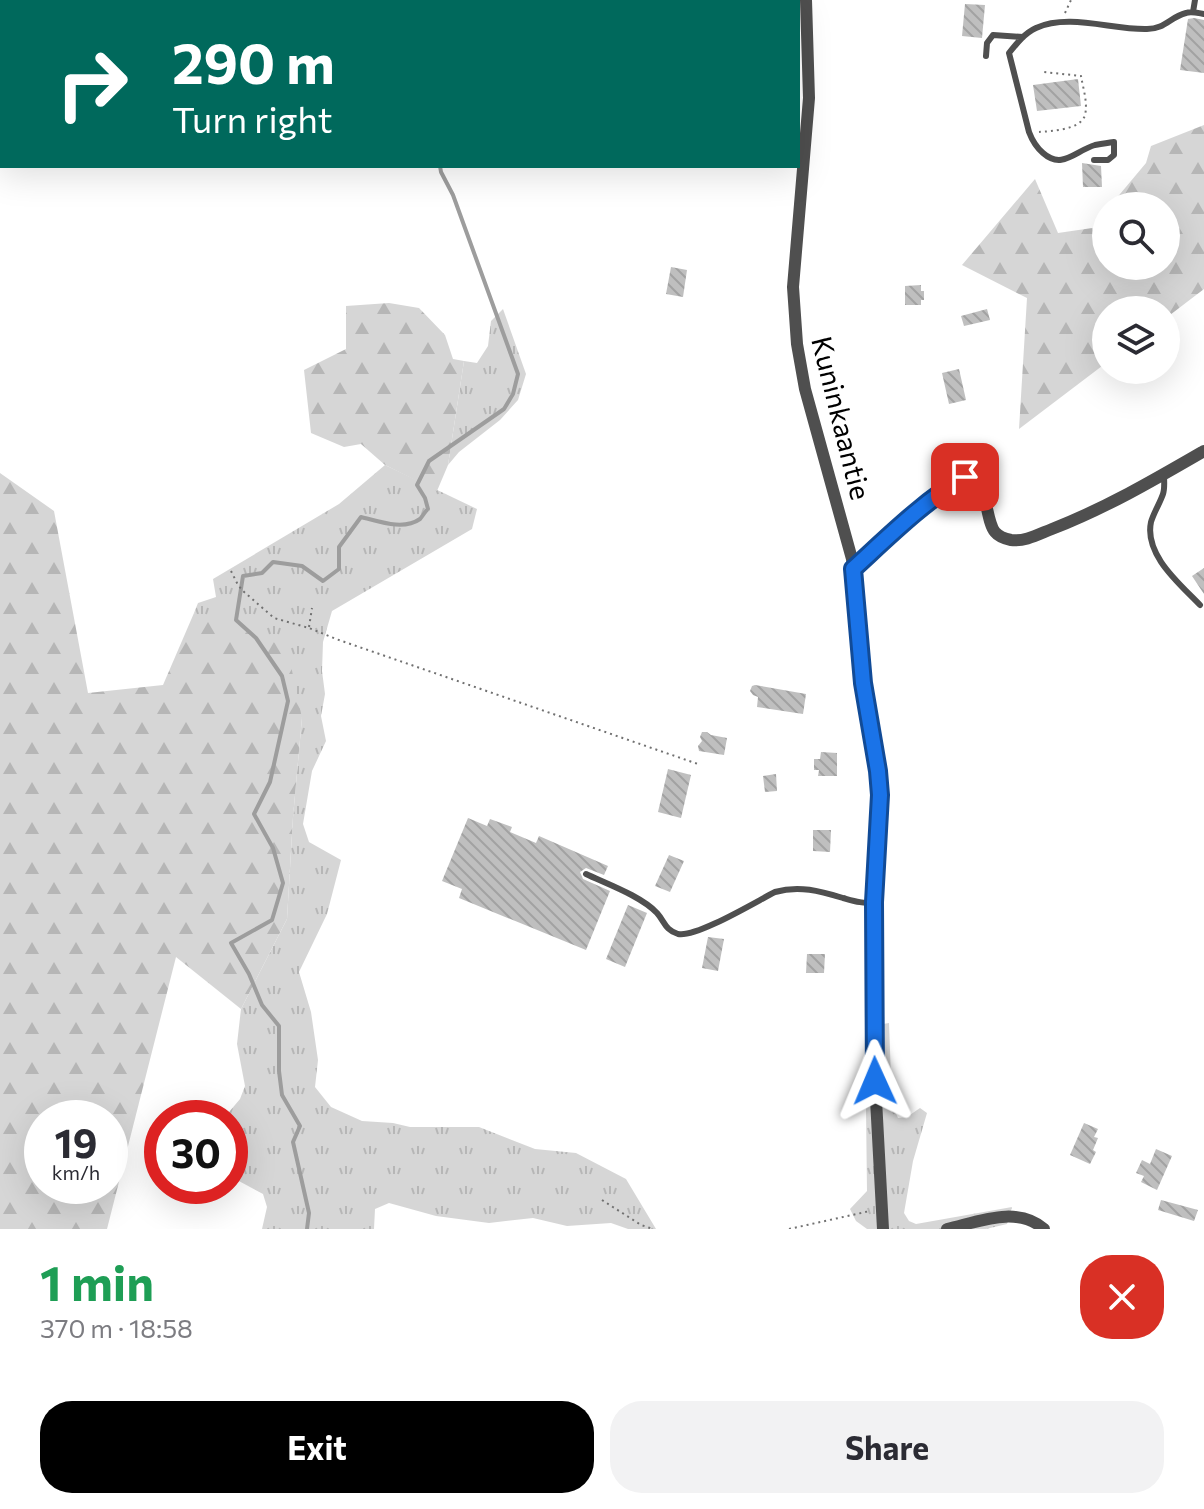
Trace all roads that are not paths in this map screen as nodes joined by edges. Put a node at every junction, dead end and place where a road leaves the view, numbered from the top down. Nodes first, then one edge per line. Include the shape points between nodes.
1 (806, 0) edge
2 (1195, 0) edge
3 (1193, 12) junction
4 (1204, 14) edge
5 (1023, 37) junction
6 (986, 56) dead end
7 (1094, 160) dead end
8 (1204, 451) edge
9 (1164, 475) junction
10 (853, 569) junction
11 (1200, 605) dead end
12 (586, 874) dead end
13 (874, 902) junction
14 (883, 1229) edge
15 (947, 1229) edge
16 (1044, 1229) edge

1 - 10 street, Kuninkaantie via 809,98 794,314 805,389
2 - 3 lane
3 - 4 lane
3 - 5 lane via 1161,28 1060,23
5 - 6 lane via 993,35
5 - 7 lane via 1009,53 1032,140 1053,160 1062,161 1114,142 1114,155
8 - 9 street
9 - 10 street via 1077,520 1017,540 994,532 981,485 965,477
9 - 11 lane via 1150,534 1169,572
10 - 13 street, Kuninkaantie via 879,783
12 - 13 lane via 643,902 678,934 700,931 788,888
13 - 14 street, Kuninkaantie
15 - 16 street via 1012,1215

